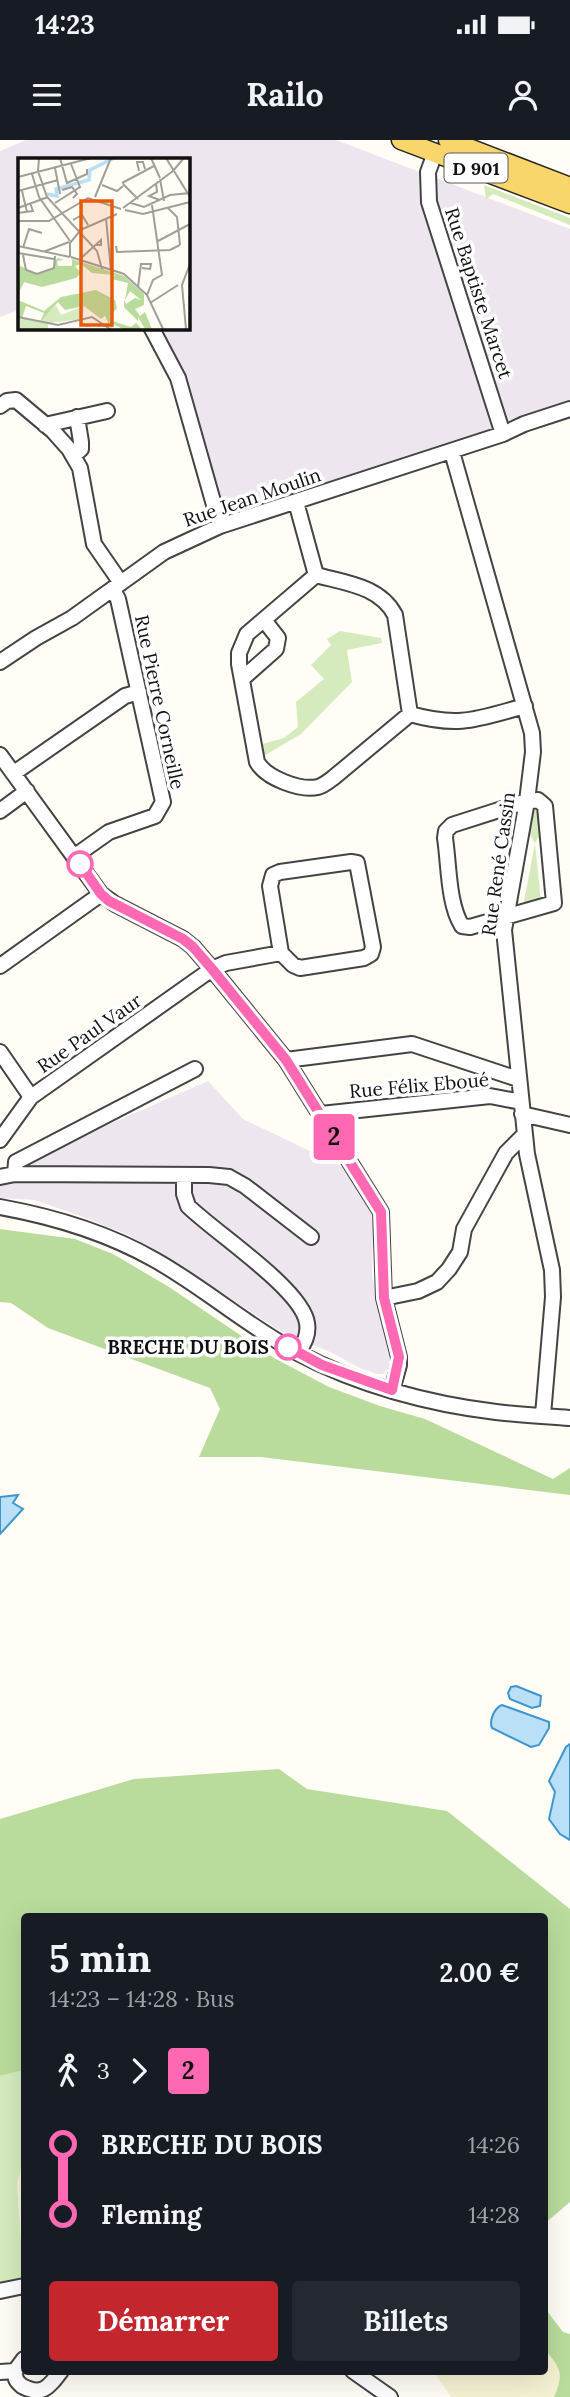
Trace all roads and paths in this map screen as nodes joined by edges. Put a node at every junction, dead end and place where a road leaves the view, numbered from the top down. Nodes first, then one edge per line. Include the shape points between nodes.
1 (401, 140) edge
2 (442, 146) edge
3 (570, 187) edge
4 (570, 204) edge
5 (152, 329) edge
6 (0, 406) edge
7 (570, 409) edge
8 (107, 411) dead end
9 (570, 416) edge
10 (76, 418) junction
11 (45, 425) junction
12 (502, 429) junction
13 (452, 452) junction
14 (73, 456) junction
15 (296, 502) junction
16 (220, 526) junction
17 (316, 575) junction
18 (117, 587) junction
19 (264, 620) junction
20 (0, 663) edge
21 (242, 679) junction
22 (139, 692) junction
23 (525, 706) junction
24 (410, 714) junction
25 (0, 755) edge
26 (14, 773) junction
27 (27, 791) junction
28 (527, 801) junction
29 (0, 811) edge
30 (75, 856) junction
31 (101, 894) junction
32 (506, 917) junction
33 (281, 953) junction
34 (0, 966) edge
35 (212, 969) junction
36 (0, 1052) edge
37 (286, 1060) junction
38 (195, 1069) dead end
39 (499, 1073) junction
40 (518, 1079) junction
41 (31, 1097) junction
42 (499, 1097) junction
43 (521, 1108) junction
44 (321, 1114) junction
45 (570, 1125) edge
46 (525, 1134) junction
47 (0, 1140) edge
48 (15, 1174) junction
49 (184, 1176) junction
50 (0, 1177) edge
51 (0, 1207) edge
52 (311, 1237) dead end
53 (384, 1298) junction
54 (298, 1353) junction
55 (392, 1390) junction
56 (543, 1415) junction
57 (570, 1418) edge
58 (21, 2288) edge
59 (0, 2291) edge
60 (21, 2361) edge
61 (7, 2372) edge
62 (58, 2375) edge
63 (359, 2375) edge
64 (390, 2397) edge

1 - 2 main road, D 901
2 - 3 main road, D 901
2 - 4 main road, D 901
2 - 12 street, Rue Baptiste Marcet via 428,172 429,202
5 - 16 street via 178,378
6 - 11 street via 16,400
7 - 12 street, Rue Jean Moulin
8 - 10 street
9 - 12 street, Rue Jean Moulin via 520,433
10 - 11 street
10 - 14 street via 81,442
11 - 14 street
12 - 13 street, Rue Jean Moulin
13 - 15 street, Rue Jean Moulin
13 - 23 street, Rue René Cassin
14 - 18 street, Rue Pierre Corneille via 80,468 94,544
15 - 16 street, Rue Jean Moulin
15 - 17 street
16 - 18 street, Rue Jean Moulin via 173,547
17 - 19 street
17 - 24 street via 370,590 391,606
18 - 20 street, Rue Jean Moulin
18 - 22 street, Rue Pierre Corneille
19 - 21 street via 242,642
19 - 21 street via 278,639 276,649
21 - 24 street via 262,771 306,787 319,787 333,778
22 - 26 street via 125,696
22 - 30 street, Rue Pierre Corneille via 161,807 155,816 109,832
23 - 24 street via 456,723
23 - 28 street, Rue René Cassin via 533,752
25 - 26 street
26 - 27 street
27 - 29 street
27 - 30 street
28 - 32 street, Rue René Cassin
28 - 32 street via 538,800 545,806 554,903
28 - 32 street via 452,825 446,831 451,882 462,926
30 - 31 street
31 - 34 street
31 - 35 street via 183,939
32 - 40 street, Rue René Cassin via 505,960
33 - 33 street via 270,886 273,875 357,863 371,954 300,968
33 - 35 street, Rue Paul Vaur
35 - 37 street
35 - 41 street, Rue Paul Vaur
36 - 41 street
37 - 39 street via 412,1044
37 - 44 street
38 - 48 street via 16,1162
39 - 40 street
39 - 42 street
40 - 43 street, Rue René Cassin
41 - 47 street, Rue Paul Vaur
42 - 43 street, Rue Félix Eboué
42 - 44 street, Rue Félix Eboué
43 - 45 street, Rue Félix Eboué
43 - 46 street, Rue René Cassin
44 - 53 street via 381,1212
46 - 53 street via 506,1153 464,1229 460,1252 449,1269 418,1292
46 - 56 street, Rue René Cassin via 552,1270
48 - 49 street
48 - 50 street
49 - 52 street via 229,1177
49 - 54 street via 188,1206 275,1278 303,1311 307,1334
51 - 54 street via 67,1222 115,1239 158,1261
53 - 55 street via 399,1357
54 - 55 street
55 - 56 street via 474,1409
56 - 57 street
58 - 59 street
60 - 61 street
61 - 62 street via 38,2395
63 - 64 street

